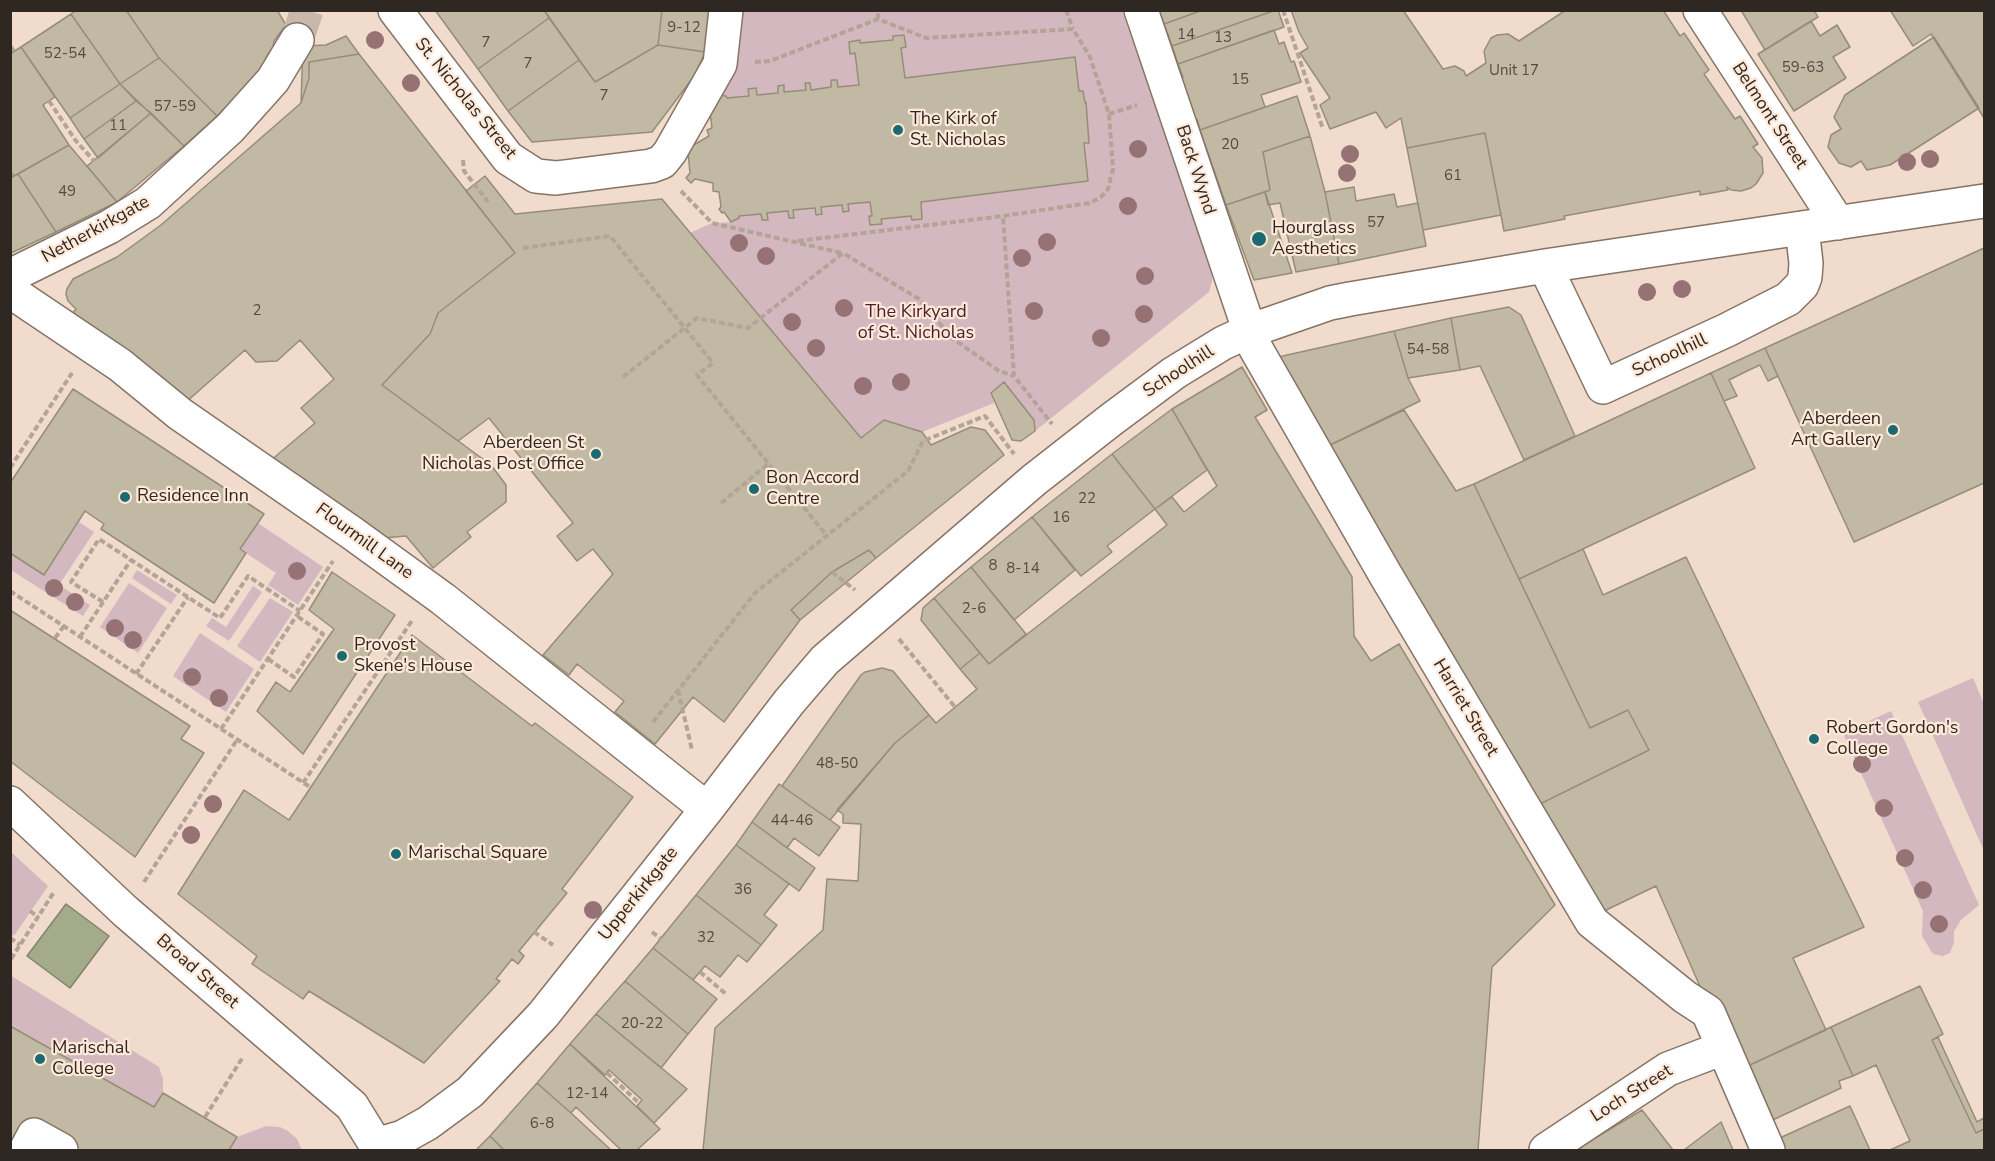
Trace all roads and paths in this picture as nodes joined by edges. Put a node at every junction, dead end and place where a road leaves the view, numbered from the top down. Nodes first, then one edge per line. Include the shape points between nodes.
1 (394, 10) edge
2 (726, 10) edge
3 (878, 10) edge
4 (1066, 10) edge
5 (1141, 10) edge
6 (1283, 10) edge
7 (1700, 10) edge
8 (878, 19) junction
9 (1073, 29) junction
10 (297, 40) tunnel mouth
11 (10, 46) edge
12 (14, 51) dead end
13 (770, 61) dead end
14 (49, 101) dead end
15 (1323, 129) dead end
16 (463, 153) dead end
17 (94, 161) dead end
18 (1984, 201) edge
19 (488, 202) dead end
20 (698, 208) dead end
21 (1003, 216) junction
22 (1838, 223) junction
23 (1802, 228) junction
24 (794, 242) junction
25 (523, 248) dead end
26 (843, 253) junction
27 (1545, 266) junction
28 (10, 276) edge
29 (10, 291) edge
30 (685, 329) junction
31 (1249, 331) junction
32 (90, 344) junction
33 (1014, 376) junction
34 (623, 377) dead end
35 (1073, 450) junction
36 (768, 464) junction
37 (10, 468) edge
38 (1035, 480) junction
39 (721, 502) dead end
40 (827, 536) junction
41 (131, 560) junction
42 (328, 570) dead end
43 (832, 572) dead end
44 (10, 591) edge
45 (188, 597) junction
46 (102, 602) junction
47 (867, 602) junction
48 (300, 611) junction
49 (297, 616) junction
50 (414, 618) dead end
51 (64, 626) junction
52 (80, 637) junction
53 (55, 638) dead end
54 (898, 638) dead end
55 (268, 659) junction
56 (136, 674) junction
57 (678, 690) junction
58 (955, 708) dead end
59 (648, 728) dead end
60 (221, 729) junction
61 (237, 740) junction
62 (693, 754) dead end
63 (303, 783) junction
64 (310, 787) dead end
65 (10, 803) edge
66 (707, 809) junction
67 (75, 862) junction
68 (30, 911) dead end
69 (125, 911) junction
70 (38, 917) junction
71 (10, 938) edge
72 (20, 945) junction
73 (11, 960) edge
74 (700, 972) dead end
75 (726, 994) dead end
76 (261, 1027) junction
77 (1723, 1048) junction
78 (607, 1072) dead end
79 (639, 1103) dead end
80 (205, 1117) dead end
81 (376, 1148) edge
82 (26, 1150) edge
83 (61, 1150) edge
84 (1546, 1150) edge
85 (1768, 1150) edge

1 - 2 street, St. Nicholas Street via 508,158 536,176 556,178 662,162 720,64
3 - 8 path
4 - 9 path
5 - 31 street, Back Wynd
6 - 15 path
7 - 22 street, Belmont Street
8 - 9 path via 926,38
8 - 13 path
9 - 21 path via 1090,57 1109,114 1113,169 1108,189 1090,203
10 - 28 street, Netherkirkgate via 273,80 230,128 141,208
11 - 12 path
14 - 17 path
16 - 19 path via 464,171
18 - 22 street, Schoolhill
20 - 24 path via 712,223
21 - 24 path
21 - 33 path
22 - 23 street, Schoolhill
23 - 27 street, Schoolhill
23 - 27 street, Schoolhill via 1805,278 1788,299 1603,387
24 - 26 path
25 - 30 path via 610,236
26 - 30 path via 748,328 697,318
26 - 33 path via 919,299 952,338 999,371
27 - 31 street, Schoolhill via 1330,303
29 - 32 street, Flourmill Lane
30 - 34 path
30 - 36 path via 713,363 698,375
31 - 35 street, Schoolhill via 1174,373
31 - 77 street, Harriet Street via 1379,564 1592,922 1708,1012
32 - 37 path
32 - 66 street, Flourmill Lane via 180,414 443,599
33 - 35 path
35 - 38 street, Schoolhill
36 - 39 path
36 - 40 path
38 - 40 path via 985,416 923,441 908,471
38 - 47 street, Schoolhill
40 - 57 path via 754,593
41 - 45 path
41 - 46 path
41 - 46 path via 99,539 72,582
42 - 48 path
43 - 47 path
44 - 51 path
45 - 48 path via 220,618 248,576
45 - 56 path
46 - 52 path
47 - 66 street, Upperkirkgate
48 - 49 path
49 - 55 path
49 - 55 path via 323,634 294,677
50 - 63 path
51 - 52 path
51 - 53 path
52 - 56 path
54 - 58 path
55 - 60 path
56 - 60 path
57 - 59 path
57 - 62 path
60 - 61 path
61 - 63 path
61 - 69 path
63 - 64 path
65 - 67 street, Broad Street
66 - 81 street, Upperkirkgate via 543,1015 470,1092 428,1123
67 - 69 street, Broad Street
67 - 70 path
68 - 70 path
69 - 76 street, Broad Street
70 - 72 path
71 - 72 path
72 - 73 path
74 - 75 path
76 - 80 path
76 - 81 street, Broad Street via 352,1106
77 - 84 street, Loch Street via 1668,1069
77 - 85 street, Harriet Street
78 - 79 path
82 - 83 street via 34,1135

